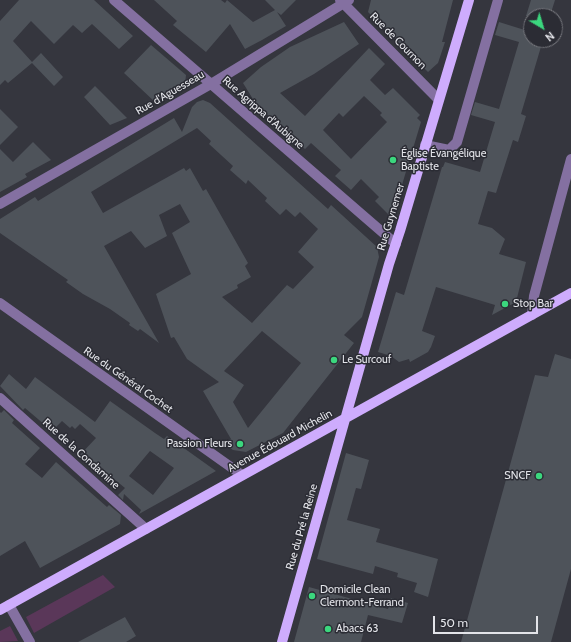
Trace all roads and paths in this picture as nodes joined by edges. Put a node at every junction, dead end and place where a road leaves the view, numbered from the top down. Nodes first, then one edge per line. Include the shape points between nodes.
1 (114, 0) edge
2 (468, 0) edge
3 (498, 0) edge
4 (344, 1) edge
5 (211, 84) junction
6 (438, 99) junction
7 (425, 145) junction
8 (571, 159) edge
9 (0, 204) edge
10 (396, 244) junction
11 (571, 293) edge
12 (0, 303) edge
13 (532, 314) junction
14 (0, 398) edge
15 (345, 419) junction
16 (242, 475) junction
17 (146, 529) junction
18 (9, 605) junction
19 (0, 610) edge
20 (30, 642) edge
21 (282, 642) edge

1 - 5 street, Rue Agrippa d'Aubigne
2 - 6 main road, Rue Guynemer
3 - 7 street via 457,142 449,150
4 - 5 street, Rue d'Aguesseau
4 - 6 street, Rue de Cournon
5 - 9 street, Rue d'Aguesseau
5 - 10 street, Rue Agrippa d'Aubigne
6 - 7 main road, Rue Guynemer
7 - 10 main road, Rue Guynemer
8 - 13 street via 534,296
10 - 15 main road, Rue Guynemer
11 - 13 main road, Avenue Édouard Michelin
12 - 16 street, Rue du Général Cochet
13 - 15 main road, Avenue Édouard Michelin
14 - 17 street, Rue de la Condamine
15 - 16 main road, Avenue Édouard Michelin
15 - 21 main road, Rue du Pré la Reine
16 - 17 main road, Avenue Édouard Michelin
17 - 18 main road, Avenue Édouard Michelin
18 - 19 main road, Avenue Édouard Michelin
18 - 20 street

